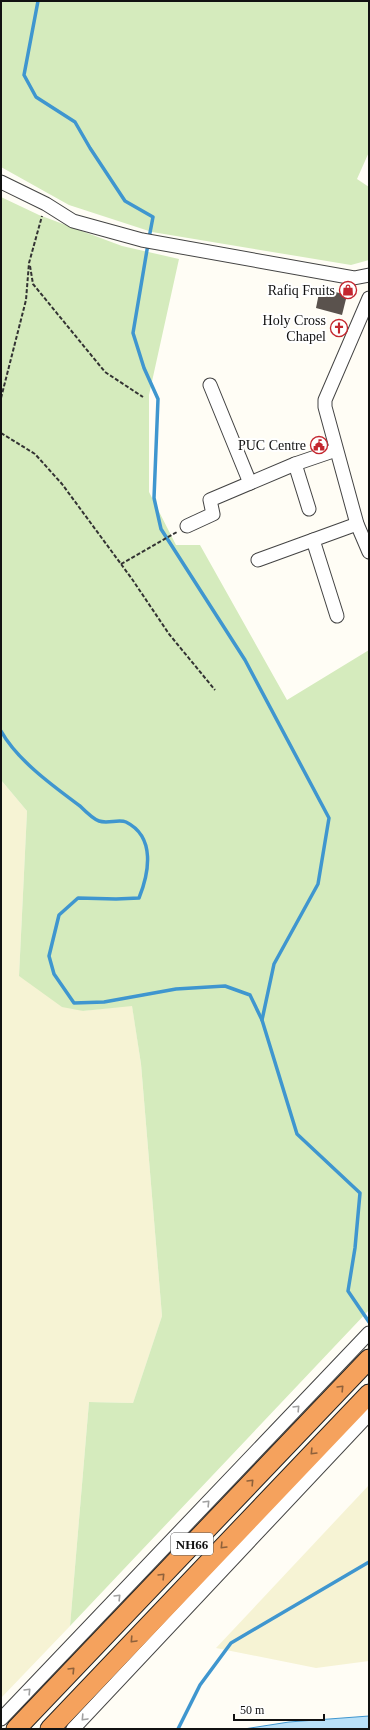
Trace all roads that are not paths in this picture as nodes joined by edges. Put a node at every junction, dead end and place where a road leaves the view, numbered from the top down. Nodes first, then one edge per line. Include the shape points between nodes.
1 (1, 182) edge
2 (369, 275) edge
3 (369, 298) edge
4 (210, 385) dead end
5 (336, 450) junction
6 (295, 464) junction
7 (250, 483) junction
8 (309, 510) dead end
9 (357, 524) junction
10 (187, 526) road end
11 (313, 540) junction
12 (369, 552) edge
13 (258, 560) dead end
14 (337, 616) dead end
15 (369, 1333) edge
16 (369, 1359) edge
17 (369, 1394) edge
18 (369, 1414) edge
19 (1, 1719) edge
20 (16, 1729) edge
21 (50, 1729) edge
22 (73, 1729) edge

1 - 2 street via 46,204 73,221 147,241 354,278
3 - 5 street via 325,400
4 - 7 street
5 - 6 street
5 - 9 street
6 - 7 street
6 - 8 street
7 - 10 street via 210,500 214,514
9 - 11 street
9 - 12 street
11 - 13 street
11 - 14 street
19 -> 15 street
20 -> 16 highway, NH66
17 -> 21 highway, NH66
18 -> 22 street

